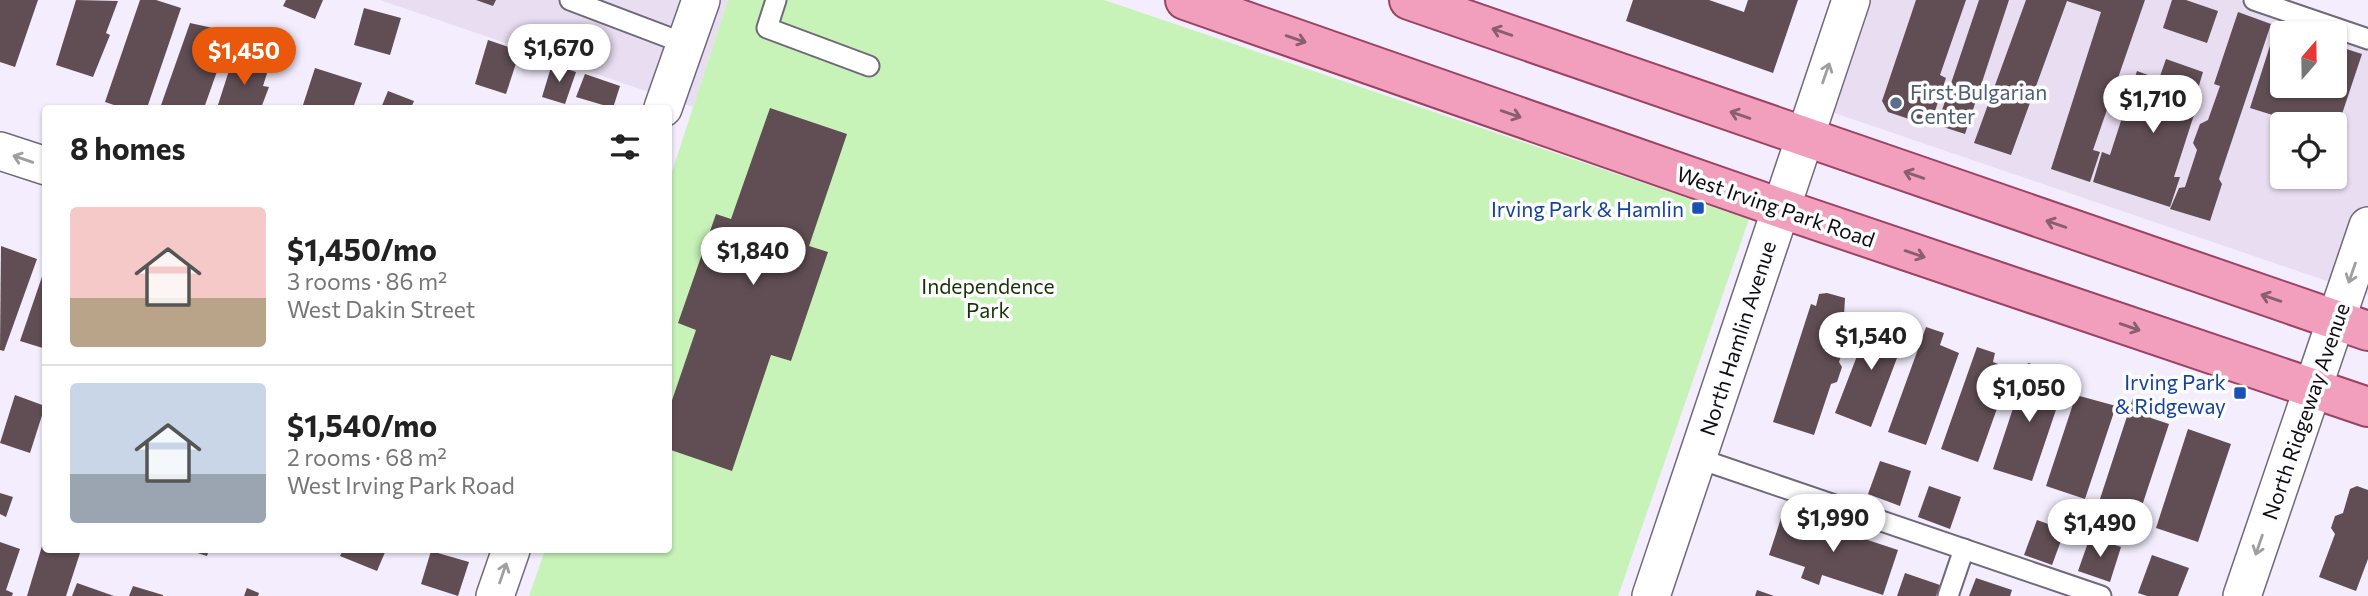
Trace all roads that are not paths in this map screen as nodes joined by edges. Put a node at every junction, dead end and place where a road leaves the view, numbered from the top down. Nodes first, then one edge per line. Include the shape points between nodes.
1 (570, 0) edge
2 (701, 0) edge
3 (776, 0) edge
4 (1185, 0) edge
5 (1409, 0) edge
6 (1851, 0) edge
7 (2255, 0) edge
8 (1254, 11) edge
9 (2368, 39) edge
10 (686, 44) junction
11 (869, 65) dead end
12 (664, 105) edge
13 (1804, 138) junction
14 (0, 151) edge
15 (42, 165) edge
16 (1780, 208) junction
17 (2368, 226) edge
18 (2352, 326) edge
19 (2313, 388) junction
20 (2368, 407) edge
21 (1697, 458) junction
22 (1964, 549) junction
23 (510, 553) edge
24 (495, 596) edge
25 (1651, 596) edge
26 (1948, 596) edge
27 (2101, 596) edge
28 (2242, 596) edge

1 - 10 lane
2 - 10 street
3 - 11 lane via 767,28
4 - 8 main road, West Irving Park Road
13 -> 5 main road
13 -> 6 street, North Hamlin Avenue
7 - 9 lane
8 -> 16 main road, West Irving Park Road
10 - 12 street
13 - 16 street, North Hamlin Avenue
18 -> 13 main road
15 -> 14 street
16 -> 19 main road, West Irving Park Road
16 - 21 street, North Hamlin Avenue
17 -> 18 street, North Ridgeway Avenue
18 - 19 street, North Ridgeway Avenue
19 - 20 main road, West Irving Park Road
19 -> 28 street, North Ridgeway Avenue
21 - 22 lane
21 - 25 street, North Hamlin Avenue
22 - 26 lane
22 - 27 lane
24 -> 23 street

